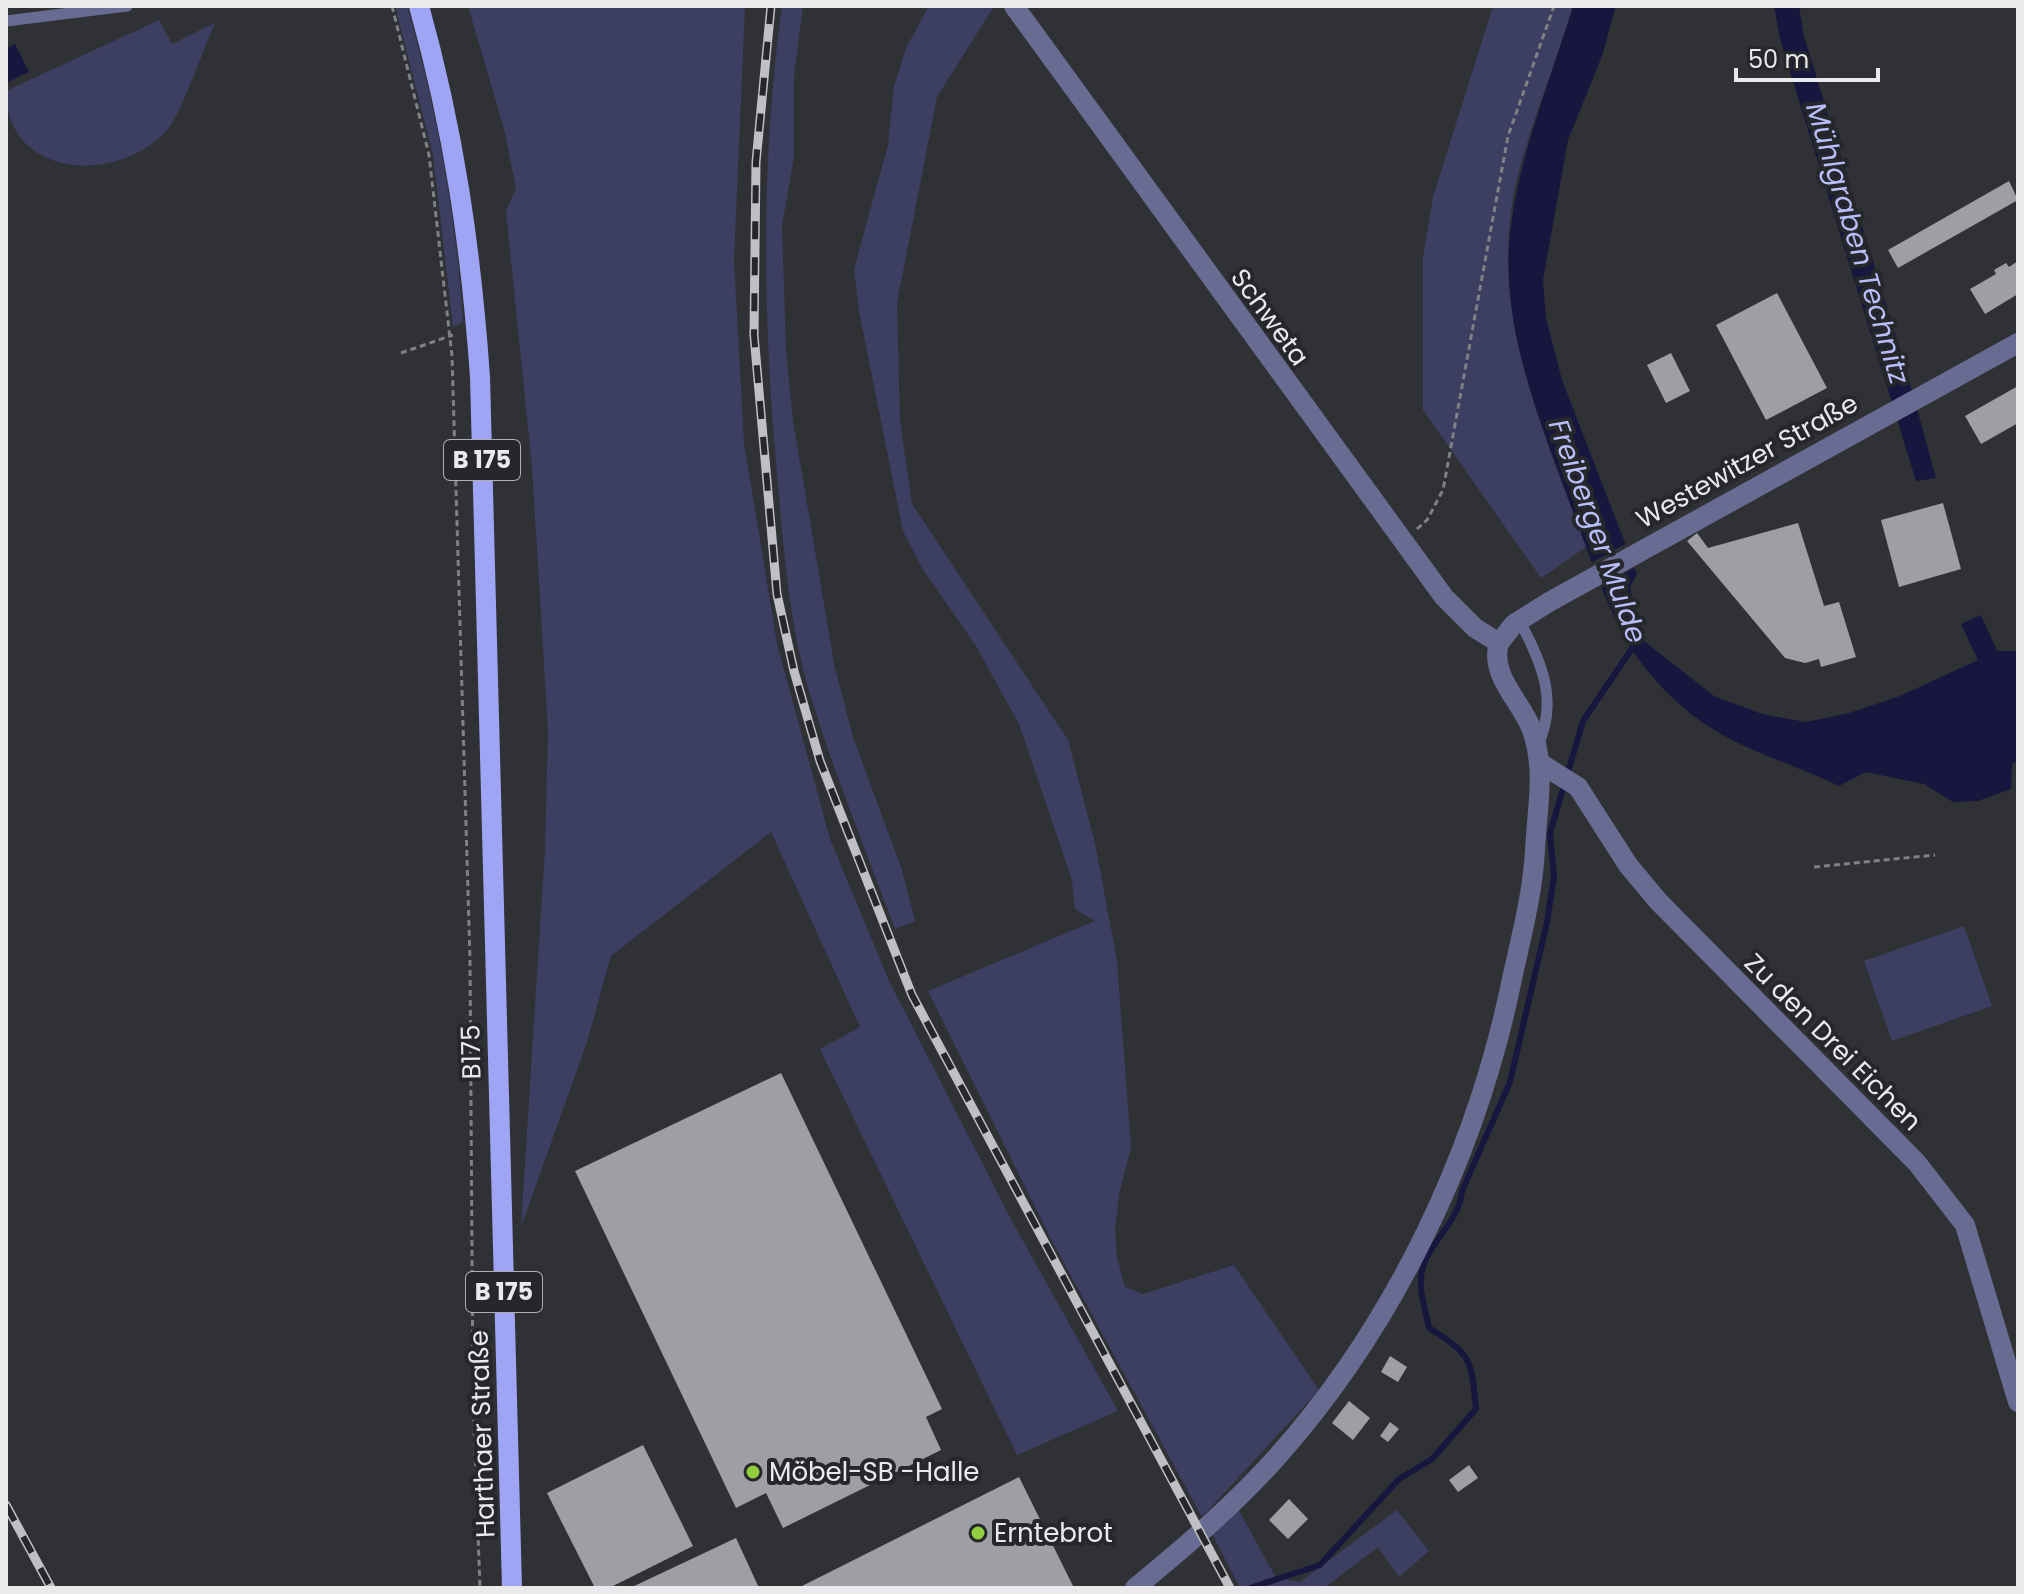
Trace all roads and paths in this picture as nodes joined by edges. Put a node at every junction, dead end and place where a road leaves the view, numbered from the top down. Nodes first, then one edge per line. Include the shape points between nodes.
1 (127, 6) edge
2 (392, 6) edge
3 (419, 6) edge
4 (1014, 6) edge
5 (1554, 6) edge
6 (6, 21) edge
7 (476, 331) junction
8 (451, 335) junction
9 (2018, 343) edge
10 (401, 353) dead end
11 (1402, 543) junction
12 (1519, 620) junction
13 (1499, 643) junction
14 (1538, 755) junction
15 (1935, 855) dead end
16 (1814, 867) dead end
17 (501, 1182) joint
18 (2018, 1402) edge
19 (480, 1588) edge
20 (512, 1588) edge
21 (1135, 1588) edge

1 - 6 lane
2 - 8 path via 429,155
3 - 7 main road, B 175 via 455,150
4 - 11 street, Schweta
5 - 11 path via 1508,136 1443,490 1427,520
7 - 8 path
7 - 17 main road, B175 / B 175
8 - 10 path
8 - 19 path via 470,959
9 - 12 street, Westewitzer Straße
11 - 13 street, Schweta via 1453,607
12 - 13 street, Westewitzer Straße
12 - 14 lane via 1539,656 1549,699
13 - 14 street via 1497,667 1531,727
14 - 18 street, Zu den Drei Eichen via 1569,782 1658,901 1917,1163 1953,1206 1973,1245
14 - 21 street via 1535,855 1506,1009 1453,1170 1365,1343 1277,1457
15 - 16 path
17 - 20 main road, Harthaer Straße / B 175

